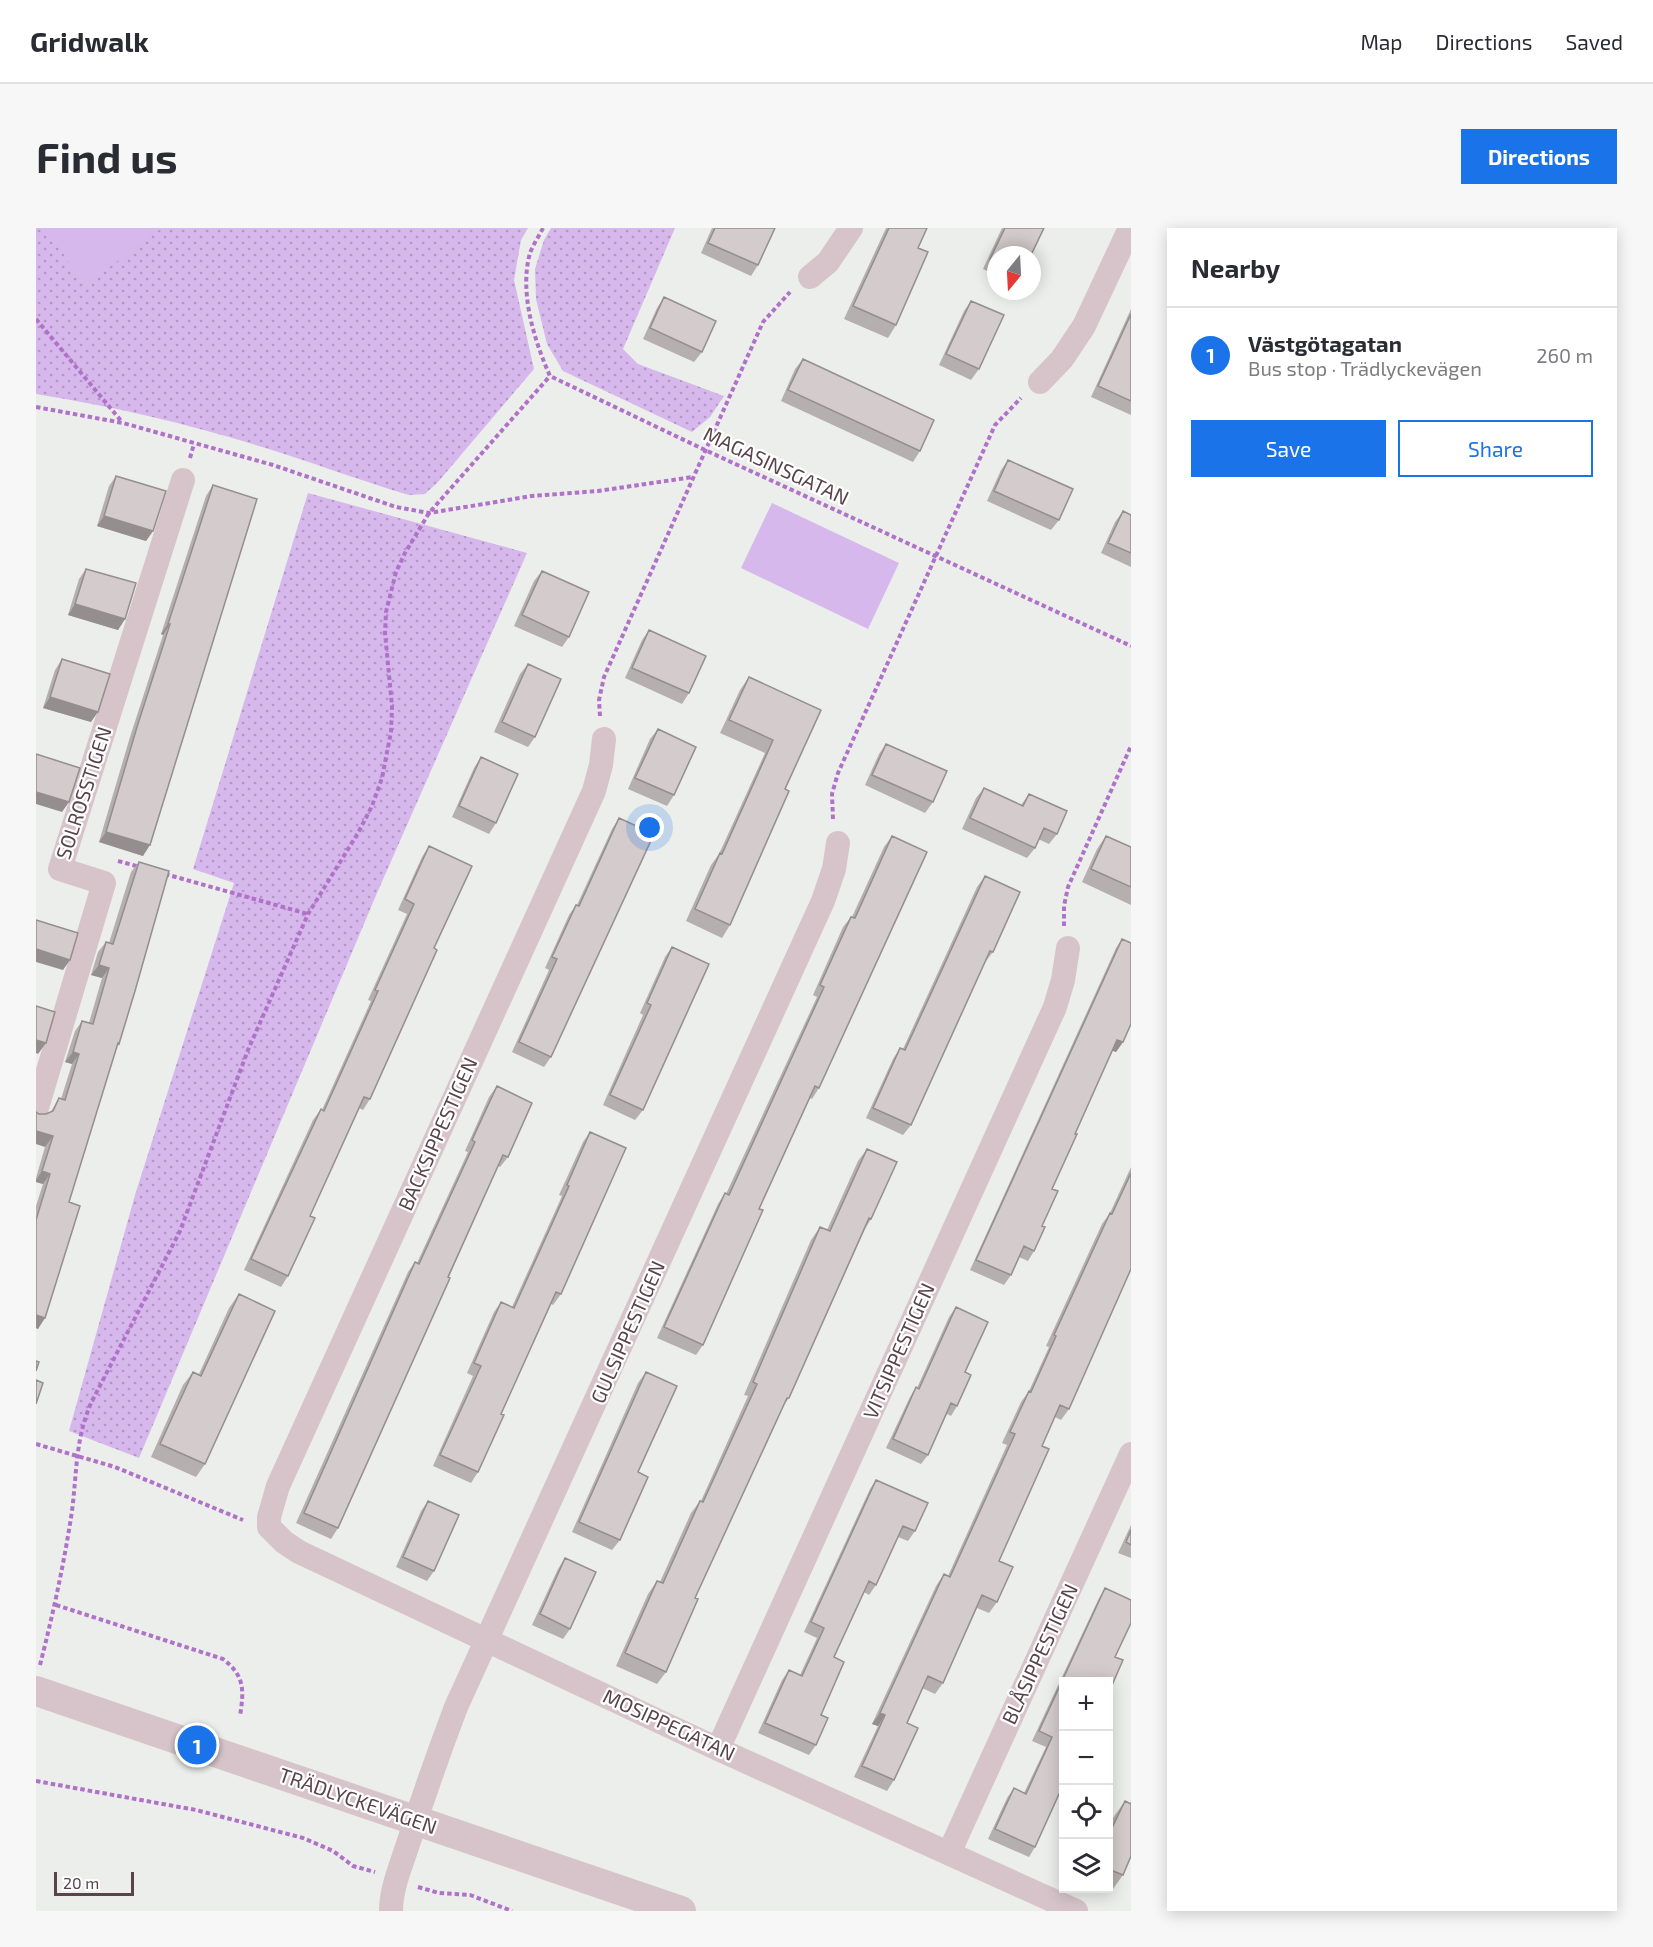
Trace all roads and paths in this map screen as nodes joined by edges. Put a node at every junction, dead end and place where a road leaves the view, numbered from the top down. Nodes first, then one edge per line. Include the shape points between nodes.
1 (543, 228) edge
2 (851, 228) edge
3 (1130, 228) edge
4 (810, 277) joint
5 (36, 319) edge
6 (549, 376) junction
7 (1040, 382) joint
8 (36, 407) edge
9 (123, 423) junction
10 (705, 450) junction
11 (693, 477) junction
12 (183, 480) dead end
13 (429, 513) junction
14 (937, 556) junction
15 (1131, 646) edge
16 (604, 739) joint
17 (1131, 746) edge
18 (838, 843) joint
19 (112, 859) dead end
20 (145, 868) edge
21 (156, 871) edge
22 (308, 914) junction
23 (1068, 948) joint
24 (36, 1111) edge
25 (36, 1443) edge
26 (1131, 1454) edge
27 (76, 1456) junction
28 (269, 1527) junction
29 (56, 1605) junction
30 (488, 1641) junction
31 (38, 1681) edge
32 (240, 1716) dead end
33 (718, 1749) junction
34 (36, 1781) edge
35 (415, 1821) junction
36 (949, 1853) junction
37 (396, 1879) junction
38 (391, 1911) edge
39 (512, 1911) edge
40 (681, 1911) edge
41 (1076, 1911) edge

1 - 6 path via 530,253 525,284
2 - 4 street via 828,262
3 - 7 street via 1084,326 1062,359
4 - 10 path via 785,295 763,322
5 - 9 path
6 - 10 path, MAGASINSGATAN
6 - 13 path
7 - 14 path via 994,425
8 - 9 path
9 - 13 path via 273,465 396,507
10 - 11 path
10 - 14 path, MAGASINSGATAN
11 - 13 path
11 - 16 path via 604,677 599,700
12 - 24 street, SOLROSSTIGEN via 60,869 104,883
13 - 22 path via 400,562 388,602 385,633 392,706 382,778 358,833
14 - 15 path, MAGASINSGATAN
14 - 18 path via 837,773 831,813
16 - 28 street, BACKSIPPESTIGEN via 602,765 594,790 278,1486
17 - 23 path via 1068,887 1064,906
18 - 30 street, GULSIPPESTIGEN via 823,901
19 - 20 path
21 - 22 path
22 - 27 path via 248,1050 180,1232 82,1423
23 - 33 street, VITSIPPESTIGEN via 1055,1006
25 - 27 path
26 - 36 street, BLÅSIPPESTIGEN
27 - 28 path via 115,1467
27 - 29 path via 74,1498
28 - 30 street, MOSIPPEGATAN via 299,1552
29 - 31 path
29 - 32 path via 223,1659 235,1668 240,1679
30 - 33 street, MOSIPPEGATAN
30 - 35 street, GULSIPPESTIGEN via 456,1707
31 - 35 street, TRÄDLYCKEVÄGEN
33 - 36 street, MOSIPPEGATAN
34 - 37 path via 196,1810 303,1838 333,1851 353,1866
35 - 37 street, GULSIPPESTIGEN
35 - 40 street, TRÄDLYCKEVÄGEN
36 - 41 street, MOSIPPEGATAN
37 - 38 street, GULSIPPESTIGEN
37 - 39 path via 427,1891 470,1895

